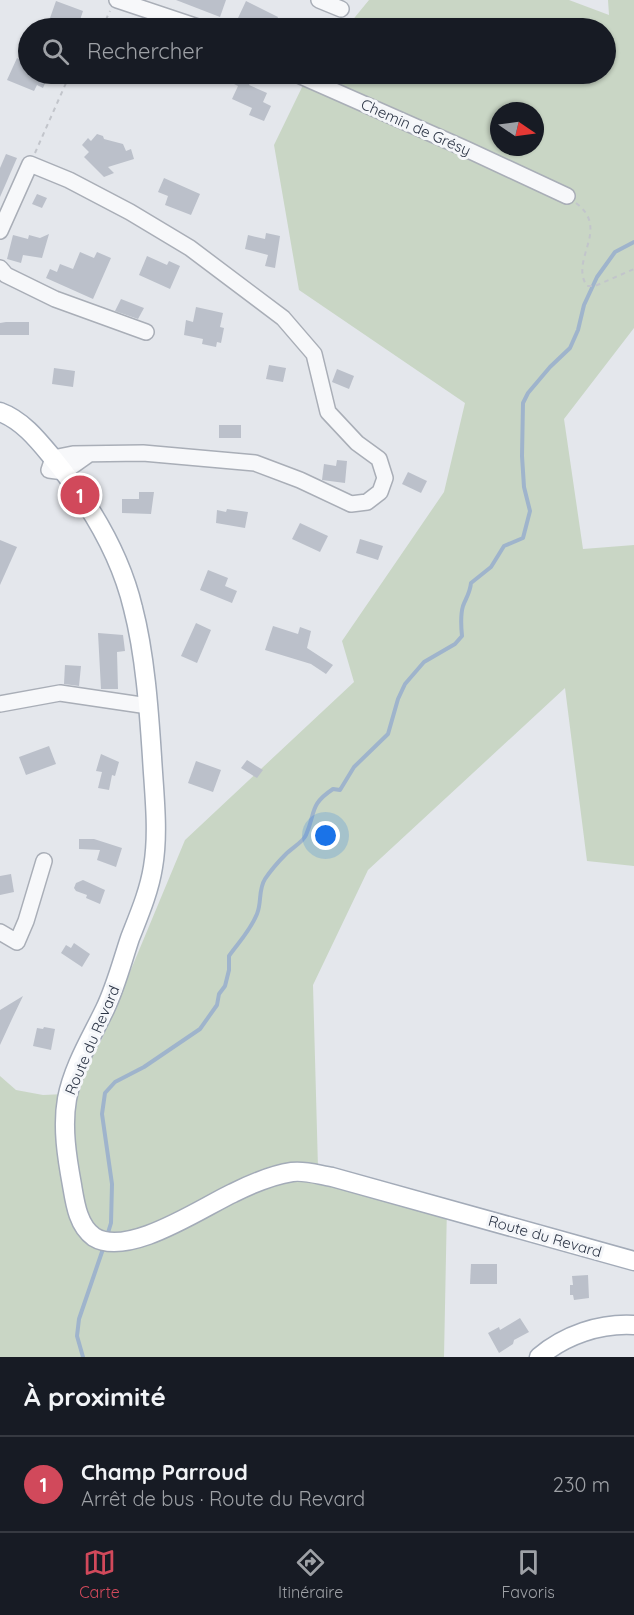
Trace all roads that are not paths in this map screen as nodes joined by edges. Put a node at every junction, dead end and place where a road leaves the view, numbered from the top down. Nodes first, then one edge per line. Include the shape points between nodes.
1 (319, 0) edge
2 (114, 5) edge
3 (341, 9) dead end
4 (163, 18) edge
5 (319, 84) edge
6 (567, 196) road end
7 (0, 231) edge
8 (0, 268) edge
9 (146, 332) dead end
10 (0, 412) edge
11 (0, 419) edge
12 (55, 467) junction
13 (0, 704) edge
14 (148, 706) junction
15 (44, 861) dead end
16 (0, 932) edge
17 (634, 1261) edge
18 (634, 1325) edge
19 (540, 1357) edge

1 - 3 street
2 - 4 street
5 - 6 street, Chemin de Grésy
7 - 12 street via 30,164 130,212 190,248 283,318 314,354 328,412 357,443 379,459 385,478 380,492 367,502 351,504 255,463 143,453 88,455
8 - 9 street via 6,275 55,299
10 - 12 main road, Route du Revard via 28,431
11 - 12 main road, Route du Revard
12 - 14 main road, Route du Revard via 98,520 119,566 134,609
13 - 14 street via 60,693
14 - 17 main road, Route du Revard via 154,795 153,867 116,983 72,1079 66,1101 65,1127 74,1199 90,1234 100,1240 120,1242 145,1236 259,1182 296,1172 332,1177
15 - 16 street via 17,942
18 - 19 main road via 585,1331

